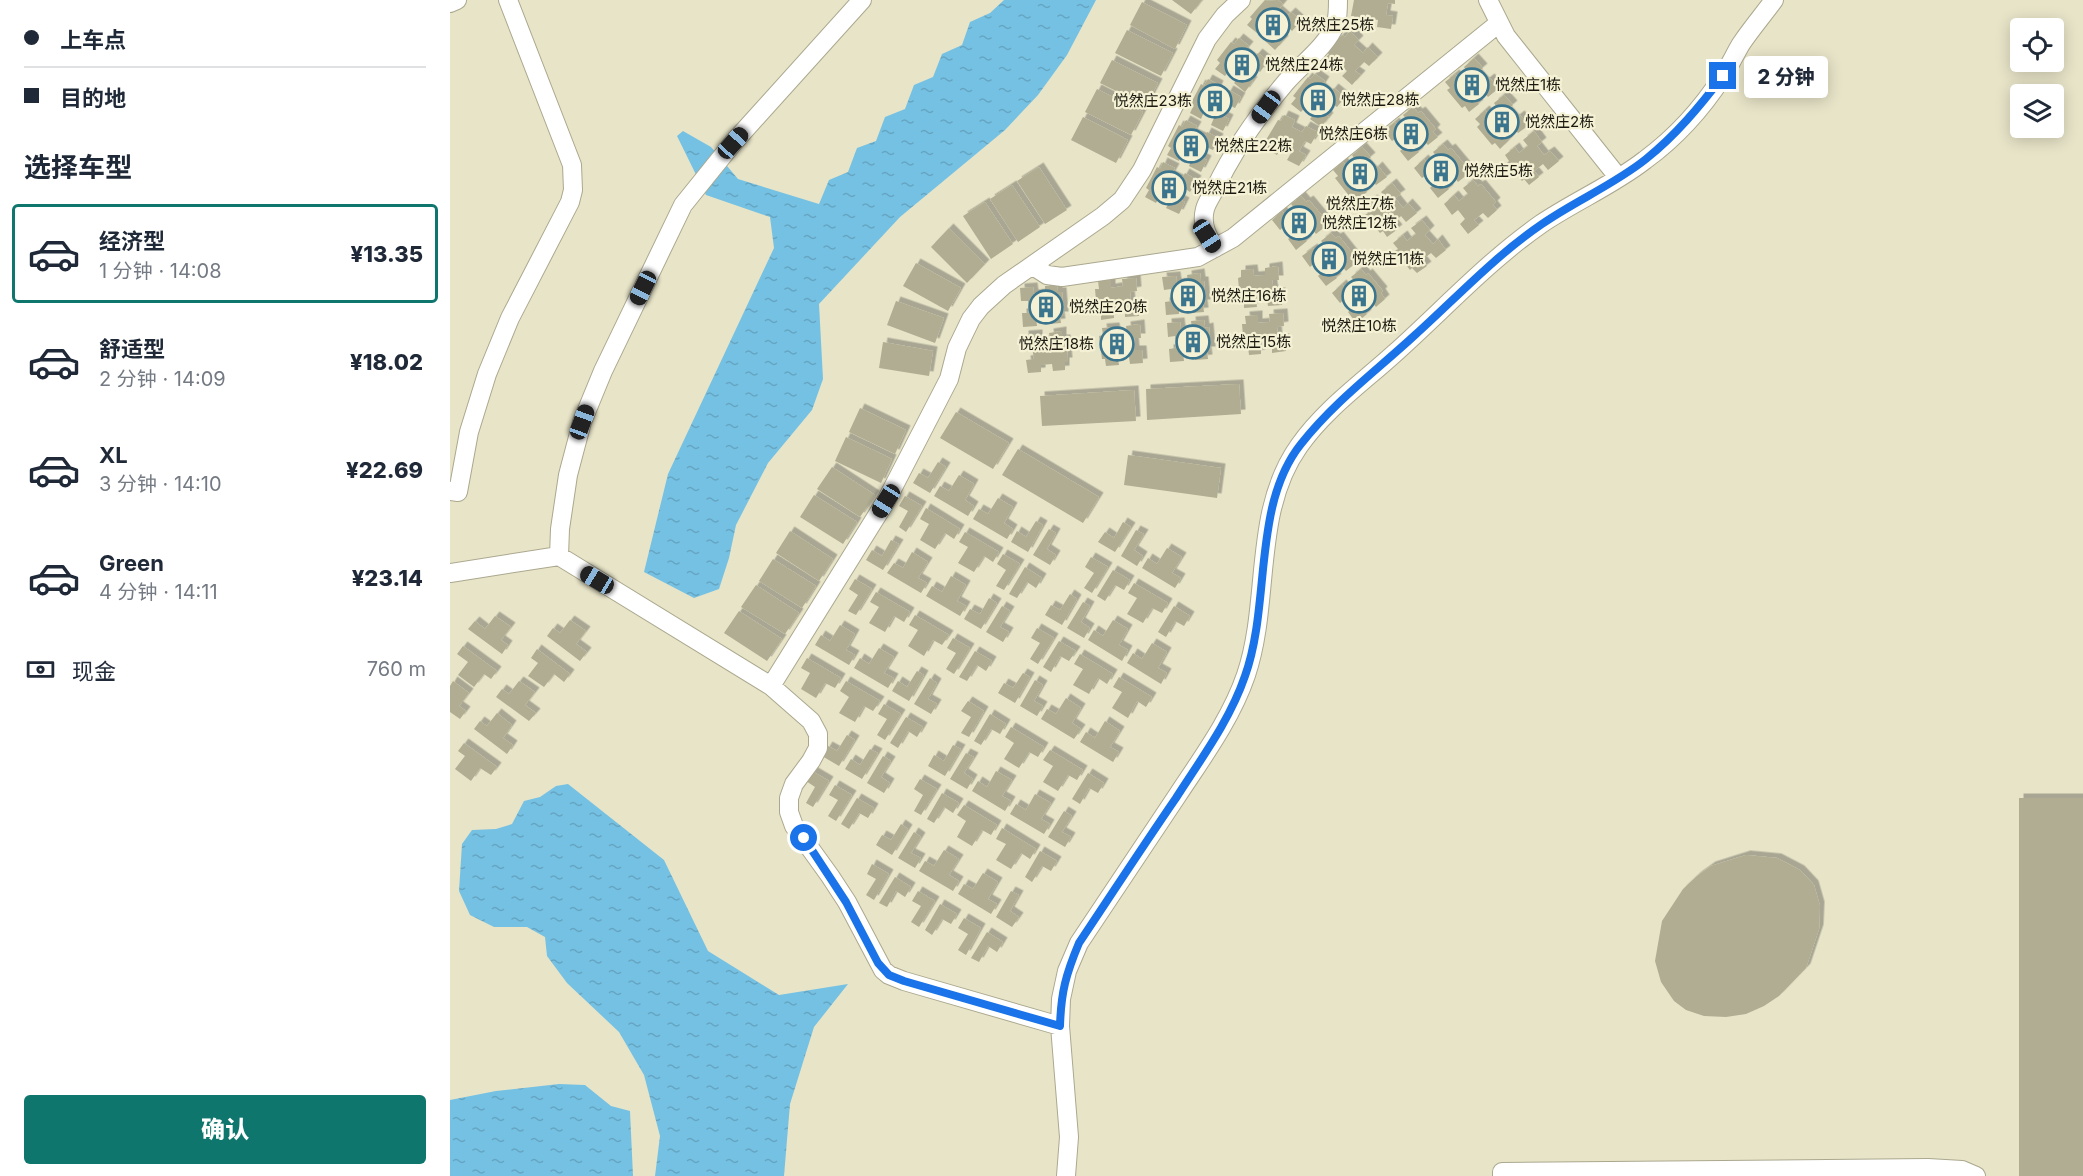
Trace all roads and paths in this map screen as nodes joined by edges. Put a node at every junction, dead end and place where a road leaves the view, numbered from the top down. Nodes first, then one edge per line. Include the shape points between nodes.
1 (457, 0) edge
2 (508, 0) edge
3 (862, 0) edge
4 (1241, 0) edge
5 (1338, 0) edge
6 (1488, 0) edge
7 (1774, 0) edge
8 (450, 3) edge
9 (1499, 23) junction
10 (1618, 177) junction
11 (1215, 248) junction
12 (1033, 266) junction
13 (450, 492) edge
14 (559, 556) junction
15 (450, 573) edge
16 (771, 686) junction
17 (1060, 1026) junction
18 (1066, 1176) edge
19 (1502, 1176) edge
20 (1976, 1176) edge

1 - 8 street
2 - 13 street via 572,165 573,190 498,346 475,413 458,492
3 - 14 street via 733,143 683,205 582,422 567,484
4 - 12 street via 1207,39 1130,190 1103,216
5 - 11 street via 1336,22 1326,40 1266,107 1233,156 1205,209 1207,236
6 - 9 street
7 - 10 street via 1693,115 1645,160
9 - 10 street
9 - 11 street via 1233,238
10 - 17 street via 1540,225 1507,251 1352,389 1298,447 1280,481 1270,514 1256,642 1245,678 1207,751 1079,943 1067,971
11 - 12 street via 1198,257 1062,277 1047,275
12 - 16 street via 992,295 971,319 957,348 949,379 886,501
14 - 15 street
14 - 16 street
16 - 17 street via 811,722 818,734 818,748 789,798 794,826 831,876 883,970 904,981
17 - 18 street via 1069,1137
19 - 20 street via 1502,1172 1928,1168 1962,1170

